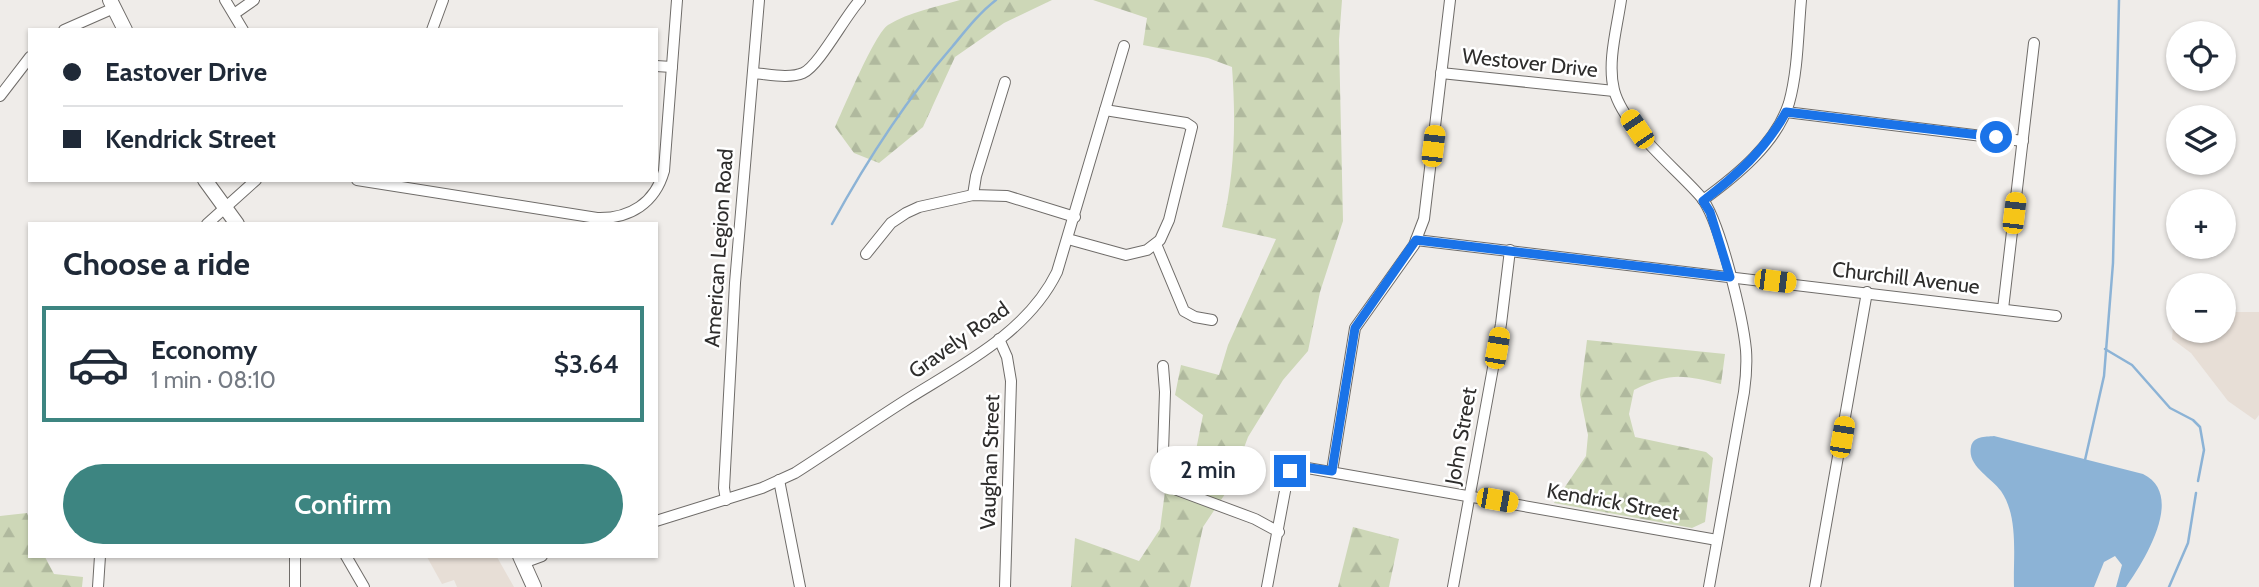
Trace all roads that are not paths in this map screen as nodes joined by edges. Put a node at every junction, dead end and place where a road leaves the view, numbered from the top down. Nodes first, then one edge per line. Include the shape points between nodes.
1 (225, 0) edge
2 (254, 0) edge
3 (443, 0) edge
4 (677, 0) edge
5 (759, 0) edge
6 (860, 0) edge
7 (1450, 0) edge
8 (1621, 0) edge
9 (1801, 0) edge
10 (112, 4) edge
11 (234, 14) junction
12 (68, 28) edge
13 (124, 28) edge
14 (242, 28) edge
15 (433, 28) edge
16 (2034, 44) dead end
17 (1124, 46) dead end
18 (28, 60) edge
19 (658, 66) edge
20 (672, 67) junction
21 (753, 73) junction
22 (1441, 73) junction
23 (1004, 82) dead end
24 (1614, 91) junction
25 (0, 96) edge
26 (1105, 110) junction
27 (1786, 112) junction
28 (2023, 141) junction
29 (206, 182) edge
30 (254, 182) edge
31 (370, 182) edge
32 (973, 195) junction
33 (1703, 201) junction
34 (224, 207) junction
35 (1075, 217) junction
36 (209, 222) edge
37 (235, 222) edge
38 (1068, 239) junction
39 (1416, 240) junction
40 (1156, 244) junction
41 (1510, 250) junction
42 (866, 254) dead end
43 (1730, 277) junction
44 (1867, 292) junction
45 (2003, 309) junction
46 (2056, 316) dead end
47 (1212, 320) dead end
48 (999, 339) junction
49 (1163, 366) dead end
50 (1332, 471) junction
51 (779, 480) junction
52 (1470, 496) junction
53 (726, 500) junction
54 (658, 520) edge
55 (1279, 532) junction
56 (1717, 540) junction
57 (100, 558) edge
58 (295, 558) edge
59 (347, 558) edge
60 (522, 560) edge
61 (98, 587) edge
62 (296, 587) edge
63 (364, 587) edge
64 (534, 587) edge
65 (800, 587) edge
66 (1005, 587) edge
67 (1267, 587) edge
68 (1453, 587) edge
69 (1709, 587) edge
70 (1815, 587) edge

1 - 11 street
2 - 11 street
3 - 15 street
4 - 20 street
5 - 21 street, American Legion Road
6 - 21 street via 818,60 804,72
7 - 22 street
8 - 24 street via 1612,68
9 - 27 street
10 - 12 street
10 - 13 main road
11 - 14 street
16 - 28 street
17 - 26 street, Gravely Road
18 - 25 street
19 - 20 street
20 - 31 street via 662,179 649,200 624,215 597,218
21 - 53 street, American Legion Road via 735,283
22 - 24 street, Westover Drive
22 - 39 street via 1424,219
23 - 32 street
24 - 33 street via 1654,150
26 - 35 street, Gravely Road
26 - 40 street via 1186,122 1192,127 1169,220
27 - 28 street
27 - 33 street via 1745,167
28 - 45 street
29 - 34 main road
30 - 34 street
32 - 35 street via 1007,197
32 - 42 street via 906,213 891,223
33 - 43 street
34 - 36 street
34 - 37 main road
35 - 38 street, Gravely Road
38 - 40 street via 1126,255
38 - 48 street, Gravely Road via 1046,291
39 - 41 street, Churchill Avenue
39 - 50 street via 1355,328
40 - 47 street via 1184,311
41 - 43 street, Churchill Avenue
41 - 52 street, John Street
43 - 44 street, Churchill Avenue
43 - 56 street via 1742,321 1746,365
44 - 45 street, Churchill Avenue
44 - 70 street
45 - 46 street, Churchill Avenue
48 - 51 street, Gravely Road
48 - 66 street, Vaughan Street via 1011,381
49 - 55 street via 1162,481
50 - 52 street, Kendrick Street
50 - 55 street, Kendrick Street via 1296,466 1290,471
51 - 53 street, Gravely Road
51 - 65 street
52 - 56 street, Kendrick Street
52 - 68 street, John Street
53 - 54 street, Gravely Road
55 - 67 street, Kendrick Street
56 - 69 street
57 - 61 street
58 - 62 street
59 - 63 street
60 - 64 main road

